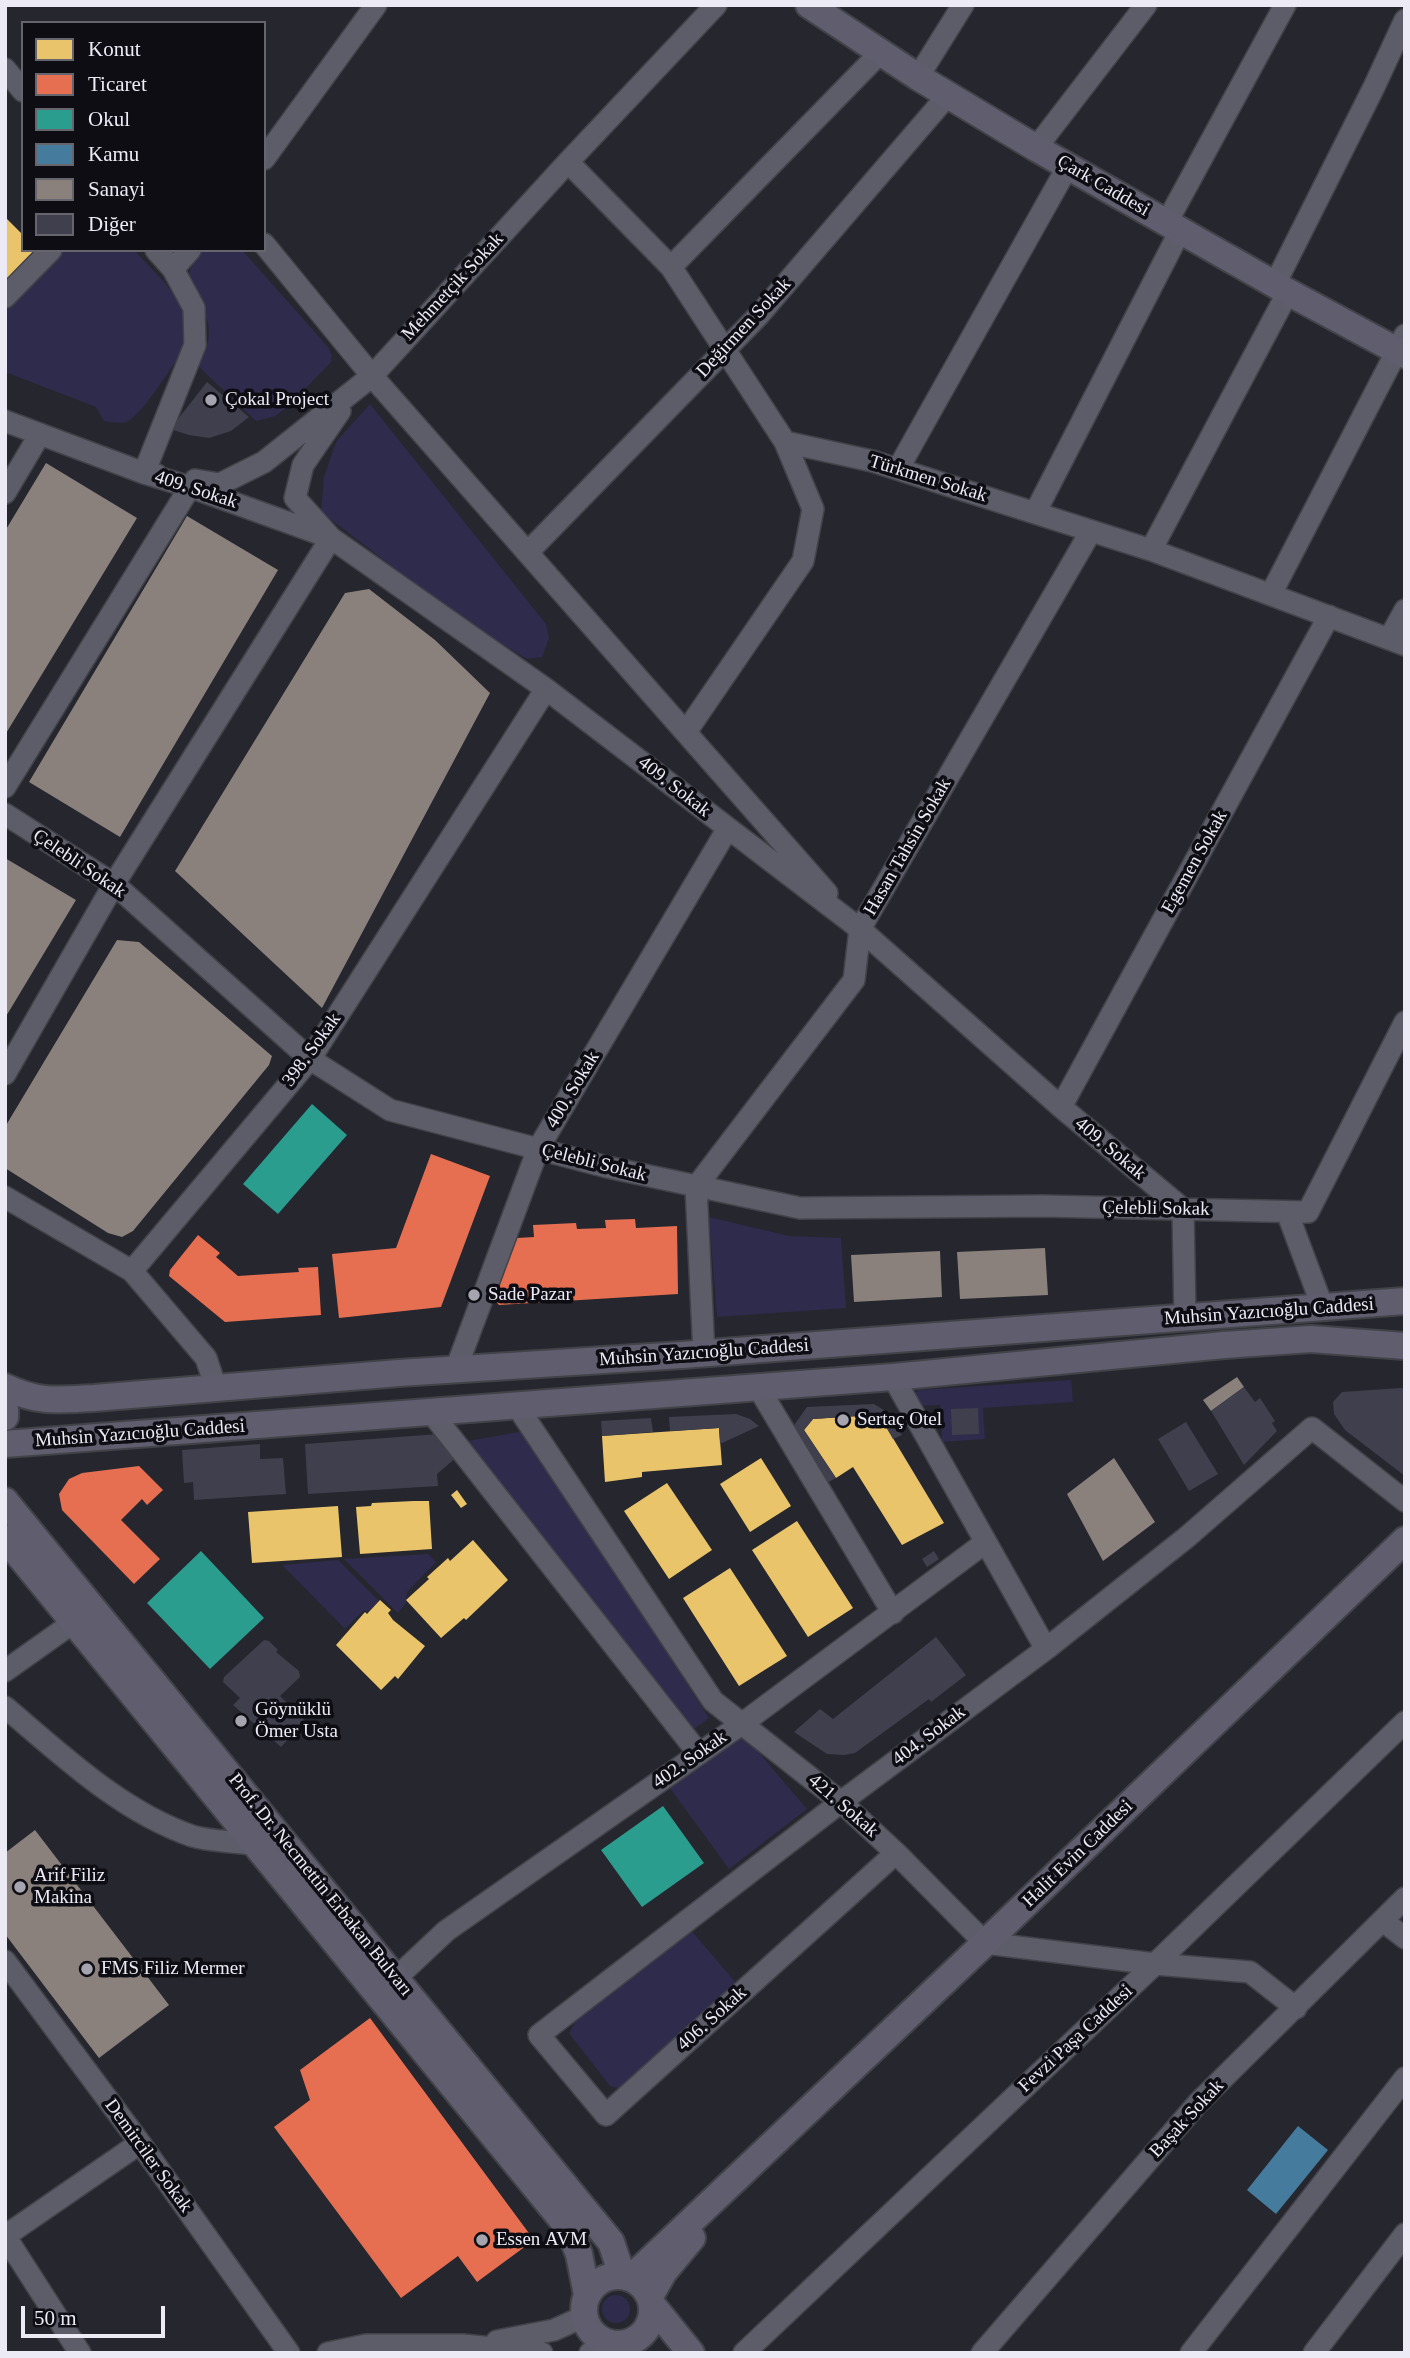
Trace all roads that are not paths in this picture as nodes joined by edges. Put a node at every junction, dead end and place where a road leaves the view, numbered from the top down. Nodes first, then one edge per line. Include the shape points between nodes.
1 (376, 5) edge
2 (716, 5) edge
3 (809, 5) edge
4 (963, 5) edge
5 (1146, 5) edge
6 (1285, 5) edge
7 (1405, 20) edge
8 (881, 52) junction
9 (5, 69) edge
10 (918, 77) junction
11 (21, 89) edge
12 (948, 95) junction
13 (1036, 148) junction
14 (266, 156) edge
15 (568, 162) junction
16 (1068, 166) junction
17 (1174, 226) junction
18 (266, 246) edge
19 (49, 252) edge
20 (158, 252) edge
21 (188, 252) edge
22 (671, 267) junction
23 (173, 269) junction
24 (1282, 288) junction
25 (5, 297) edge
26 (1402, 347) edge
27 (726, 349) junction
28 (372, 376) junction
29 (5, 421) edge
30 (40, 434) junction
31 (785, 442) junction
32 (898, 469) junction
33 (144, 473) junction
34 (190, 487) junction
35 (5, 494) edge
36 (1035, 513) junction
37 (1091, 531) junction
38 (331, 538) junction
39 (1151, 550) junction
40 (528, 552) junction
41 (1270, 594) junction
42 (1405, 610) edge
43 (1329, 616) junction
44 (1397, 642) edge
45 (547, 689) junction
46 (686, 732) junction
47 (5, 787) edge
48 (5, 814) edge
49 (728, 828) junction
50 (114, 884) junction
51 (860, 929) junction
52 (1405, 1022) edge
53 (310, 1059) junction
54 (5, 1074) edge
55 (1060, 1107) junction
56 (538, 1149) junction
57 (696, 1187) junction
58 (5, 1197) edge
59 (1183, 1209) junction
60 (1287, 1212) junction
61 (132, 1271) junction
62 (1405, 1301) edge
63 (1323, 1308) junction
64 (1185, 1318) junction
65 (1405, 1346) edge
66 (704, 1354) junction
67 (456, 1370) junction
68 (893, 1377) junction
69 (5, 1387) edge
70 (758, 1387) junction
71 (216, 1388) junction
72 (517, 1405) junction
73 (5, 1410) edge
74 (430, 1412) junction
75 (5, 1417) edge
76 (37, 1441) junction
77 (5, 1444) edge
78 (5, 1459) edge
79 (1405, 1501) edge
80 (9, 1513) edge
81 (1405, 1540) edge
82 (986, 1542) junction
83 (893, 1613) junction
84 (74, 1622) junction
85 (1046, 1649) junction
86 (5, 1671) edge
87 (5, 1707) edge
88 (1405, 1722) edge
89 (743, 1723) junction
90 (699, 1754) junction
91 (841, 1802) junction
92 (256, 1845) junction
93 (896, 1853) junction
94 (1405, 1898) edge
95 (1383, 1921) junction
96 (1405, 1938) edge
97 (985, 1943) junction
98 (5, 1961) edge
99 (1155, 1964) junction
100 (396, 1978) junction
101 (1296, 2008) junction
102 (539, 2035) joint
103 (1405, 2078) edge
104 (140, 2143) junction
105 (750, 2166) junction
106 (1405, 2234) edge
107 (5, 2236) edge
108 (1397, 2259) edge
109 (626, 2277) junction
110 (651, 2301) junction
111 (586, 2306) junction
112 (463, 2345) junction
113 (610, 2348) edge
114 (80, 2353) edge
115 (289, 2353) edge
116 (328, 2353) edge
117 (542, 2353) edge
118 (691, 2353) edge
119 (744, 2353) edge
120 (982, 2353) edge
121 (1191, 2353) edge
122 (1314, 2353) edge

1 - 14 street
2 - 15 street, Mehmetçik Sokak
3 - 8 main road, Çark Caddesi
4 - 10 street
5 - 13 street
6 - 17 street
7 - 24 street
8 - 10 main road, Çark Caddesi
8 - 22 street
9 - 11 street
10 - 12 main road, Çark Caddesi
12 - 13 main road, Çark Caddesi
12 - 27 street, Değirmen Sokak
13 - 16 main road, Çark Caddesi
15 - 22 street
15 - 28 street, Mehmetçik Sokak
16 - 17 main road, Çark Caddesi
16 - 32 street
17 - 24 main road, Çark Caddesi
17 - 36 street
18 - 28 street
19 - 25 street
20 - 23 street
21 - 23 street
22 - 27 street
23 - 33 street via 194,308 195,345
24 - 26 main road, Çark Caddesi
24 - 39 street
26 - 41 street
27 - 31 street
27 - 40 street, Değirmen Sokak
28 - 33 street, Mehmetçik Sokak via 264,462 220,484
28 - 38 street via 332,421 303,465 295,498
28 - 40 street
29 - 30 street, 409. Sokak
30 - 33 street, 409. Sokak
30 - 35 street
31 - 32 street, Türkmen Sokak
31 - 46 street via 813,509 803,561
32 - 36 street, Türkmen Sokak
33 - 34 street, 409. Sokak
34 - 38 street, 409. Sokak
34 - 47 street
36 - 37 street, Türkmen Sokak
37 - 39 street, Türkmen Sokak
37 - 51 street, Hasan Tahsin Sokak
38 - 45 street, 409. Sokak
38 - 50 street
39 - 41 street, Türkmen Sokak
40 - 46 street
41 - 43 street, Türkmen Sokak
42 - 44 street
43 - 44 street, Türkmen Sokak
43 - 55 street, Egemen Sokak
45 - 49 street, 409. Sokak
45 - 53 street, 398. Sokak
46 - 51 street
48 - 50 street, Çelebli Sokak
49 - 51 street, 409. Sokak
49 - 56 street, 400. Sokak
50 - 53 street, Çelebli Sokak
50 - 54 street
51 - 55 street, 409. Sokak
51 - 57 street, Hasan Tahsin Sokak via 854,980
52 - 60 street via 1308,1212
53 - 56 street, Çelebli Sokak via 390,1110
53 - 61 street, 398. Sokak
55 - 59 street, 409. Sokak
56 - 57 street, Çelebli Sokak
56 - 67 street, 400. Sokak
57 - 59 street, Çelebli Sokak via 800,1208
57 - 66 street
58 - 61 street
59 - 60 street, Çelebli Sokak
59 - 64 street
60 - 63 street
61 - 71 street via 206,1358
62 - 63 main road, Muhsin Yazıcıoğlu Caddesi
63 - 64 main road, Muhsin Yazıcıoğlu Caddesi
64 - 66 main road, Muhsin Yazıcıoğlu Caddesi
65 - 68 main road, Muhsin Yazıcıoğlu Caddesi via 1311,1339
66 - 67 main road, Muhsin Yazıcıoğlu Caddesi
67 - 71 main road, Muhsin Yazıcıoğlu Caddesi
68 - 70 main road, Muhsin Yazıcıoğlu Caddesi
68 - 82 street
69 - 71 main road, Muhsin Yazıcıoğlu Caddesi via 27,1397 50,1400
70 - 72 main road, Muhsin Yazıcıoğlu Caddesi
70 - 83 street
72 - 74 main road, Muhsin Yazıcıoğlu Caddesi
72 - 89 street, 421. Sokak via 713,1701
73 - 75 main road
74 - 76 main road, Muhsin Yazıcıoğlu Caddesi
74 - 90 street
76 - 77 main road, Muhsin Yazıcıoğlu Caddesi
76 - 78 main road via 16,1448
79 - 85 street, 404. Sokak via 1312,1428
80 - 84 main road, Prof. Dr. Necmettin Erbakan Bulvarı
80 - 100 main road, Prof. Dr. Necmettin Erbakan Bulvarı
81 - 97 main road, Halit Evin Caddesi
82 - 83 street, 402. Sokak
82 - 85 street
83 - 89 street, 402. Sokak
84 - 86 street
84 - 92 main road, Prof. Dr. Necmettin Erbakan Bulvarı
85 - 91 street, 404. Sokak
87 - 92 street via 137,1812 194,1837
88 - 99 street, Fevzi Paşa Caddesi
89 - 90 street, 402. Sokak
89 - 91 street, 421. Sokak
90 - 100 street, 402. Sokak via 446,1931
91 - 93 street, 421. Sokak
91 - 102 street, 404. Sokak
92 - 111 main road, Prof. Dr. Necmettin Erbakan Bulvarı via 568,2227 579,2254
93 - 97 street, 421. Sokak
93 - 102 street, 406. Sokak via 606,2115
94 - 95 street, Başak Sokak
95 - 96 street
95 - 101 street, Başak Sokak
97 - 99 street
97 - 105 main road, Halit Evin Caddesi
98 - 104 street, Demirciler Sokak
99 - 101 street via 1250,1972
99 - 119 street, Fevzi Paşa Caddesi
100 - 109 main road, Prof. Dr. Necmettin Erbakan Bulvarı via 611,2242
101 - 120 street, Başak Sokak via 1198,2103
103 - 121 street
104 - 107 street
104 - 115 street, Demirciler Sokak
105 - 109 main road, Halit Evin Caddesi
105 - 110 main road, Halit Evin Caddesi via 663,2273
106 - 108 street
107 - 114 street
108 - 122 street
109 - 110 main road via 639,2282
109 - 111 main road via 601,2280
110 - 113 main road via 648,2328 639,2337
110 - 118 main road
111 - 112 street via 554,2330
111 - 113 main road via 592,2331
112 - 116 street via 366,2345
112 - 117 street

